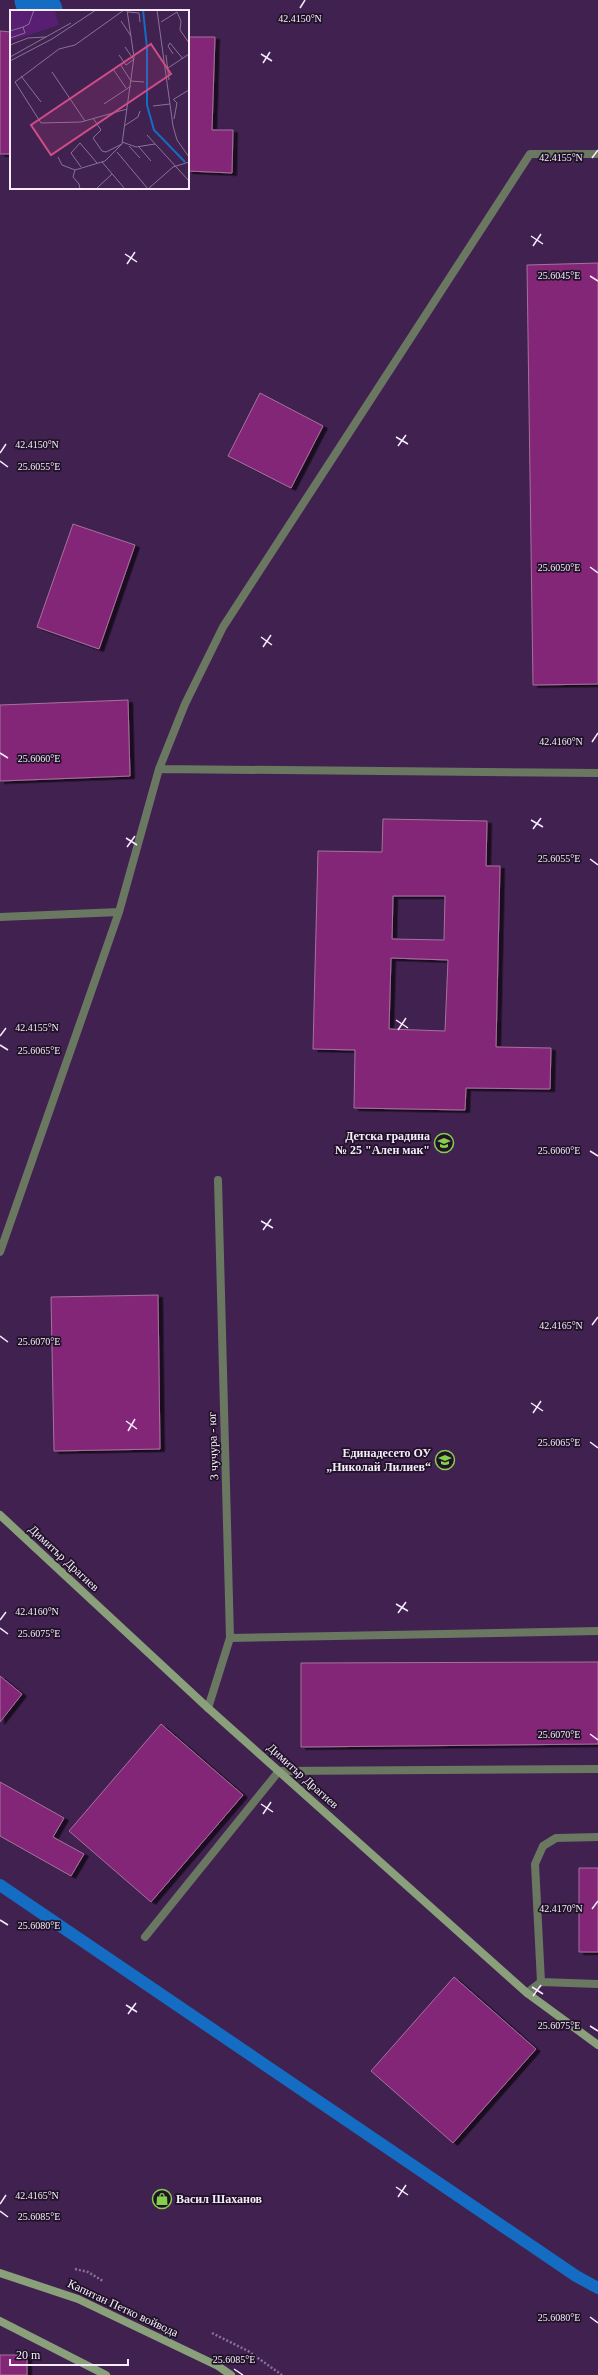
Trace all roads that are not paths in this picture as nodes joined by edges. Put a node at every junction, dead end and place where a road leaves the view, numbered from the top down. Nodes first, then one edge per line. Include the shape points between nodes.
1 (598, 154) edge
2 (159, 769) junction
3 (598, 773) edge
4 (119, 912) junction
5 (0, 917) edge
6 (218, 1180) dead end
7 (0, 1252) edge
8 (0, 1515) edge
9 (598, 1631) edge
10 (230, 1638) junction
11 (208, 1708) junction
12 (598, 1769) edge
13 (279, 1771) junction
14 (598, 1837) edge
15 (145, 1937) dead end
16 (541, 1982) junction
17 (598, 1984) edge
18 (527, 1993) junction
19 (598, 2045) edge
20 (0, 2273) edge
21 (0, 2321) edge
22 (106, 2375) edge
23 (231, 2375) edge

1 - 2 street via 530,154 222,627 185,704
2 - 3 street
2 - 4 street
4 - 5 street
4 - 7 street
6 - 10 street, 3 чучура - юг
8 - 11 street, Димитър Драгиев
9 - 10 street
10 - 11 street, 3 чучура - юг
11 - 13 street, Димитър Драгиев
12 - 13 street
13 - 15 street
13 - 18 street, Димитър Драгиев
14 - 16 street via 556,1838 542,1846 536,1864
16 - 17 street
16 - 18 street
18 - 19 street, Димитър Драгиев
20 - 23 street, Капитан Петко войвода via 78,2299
21 - 22 street

